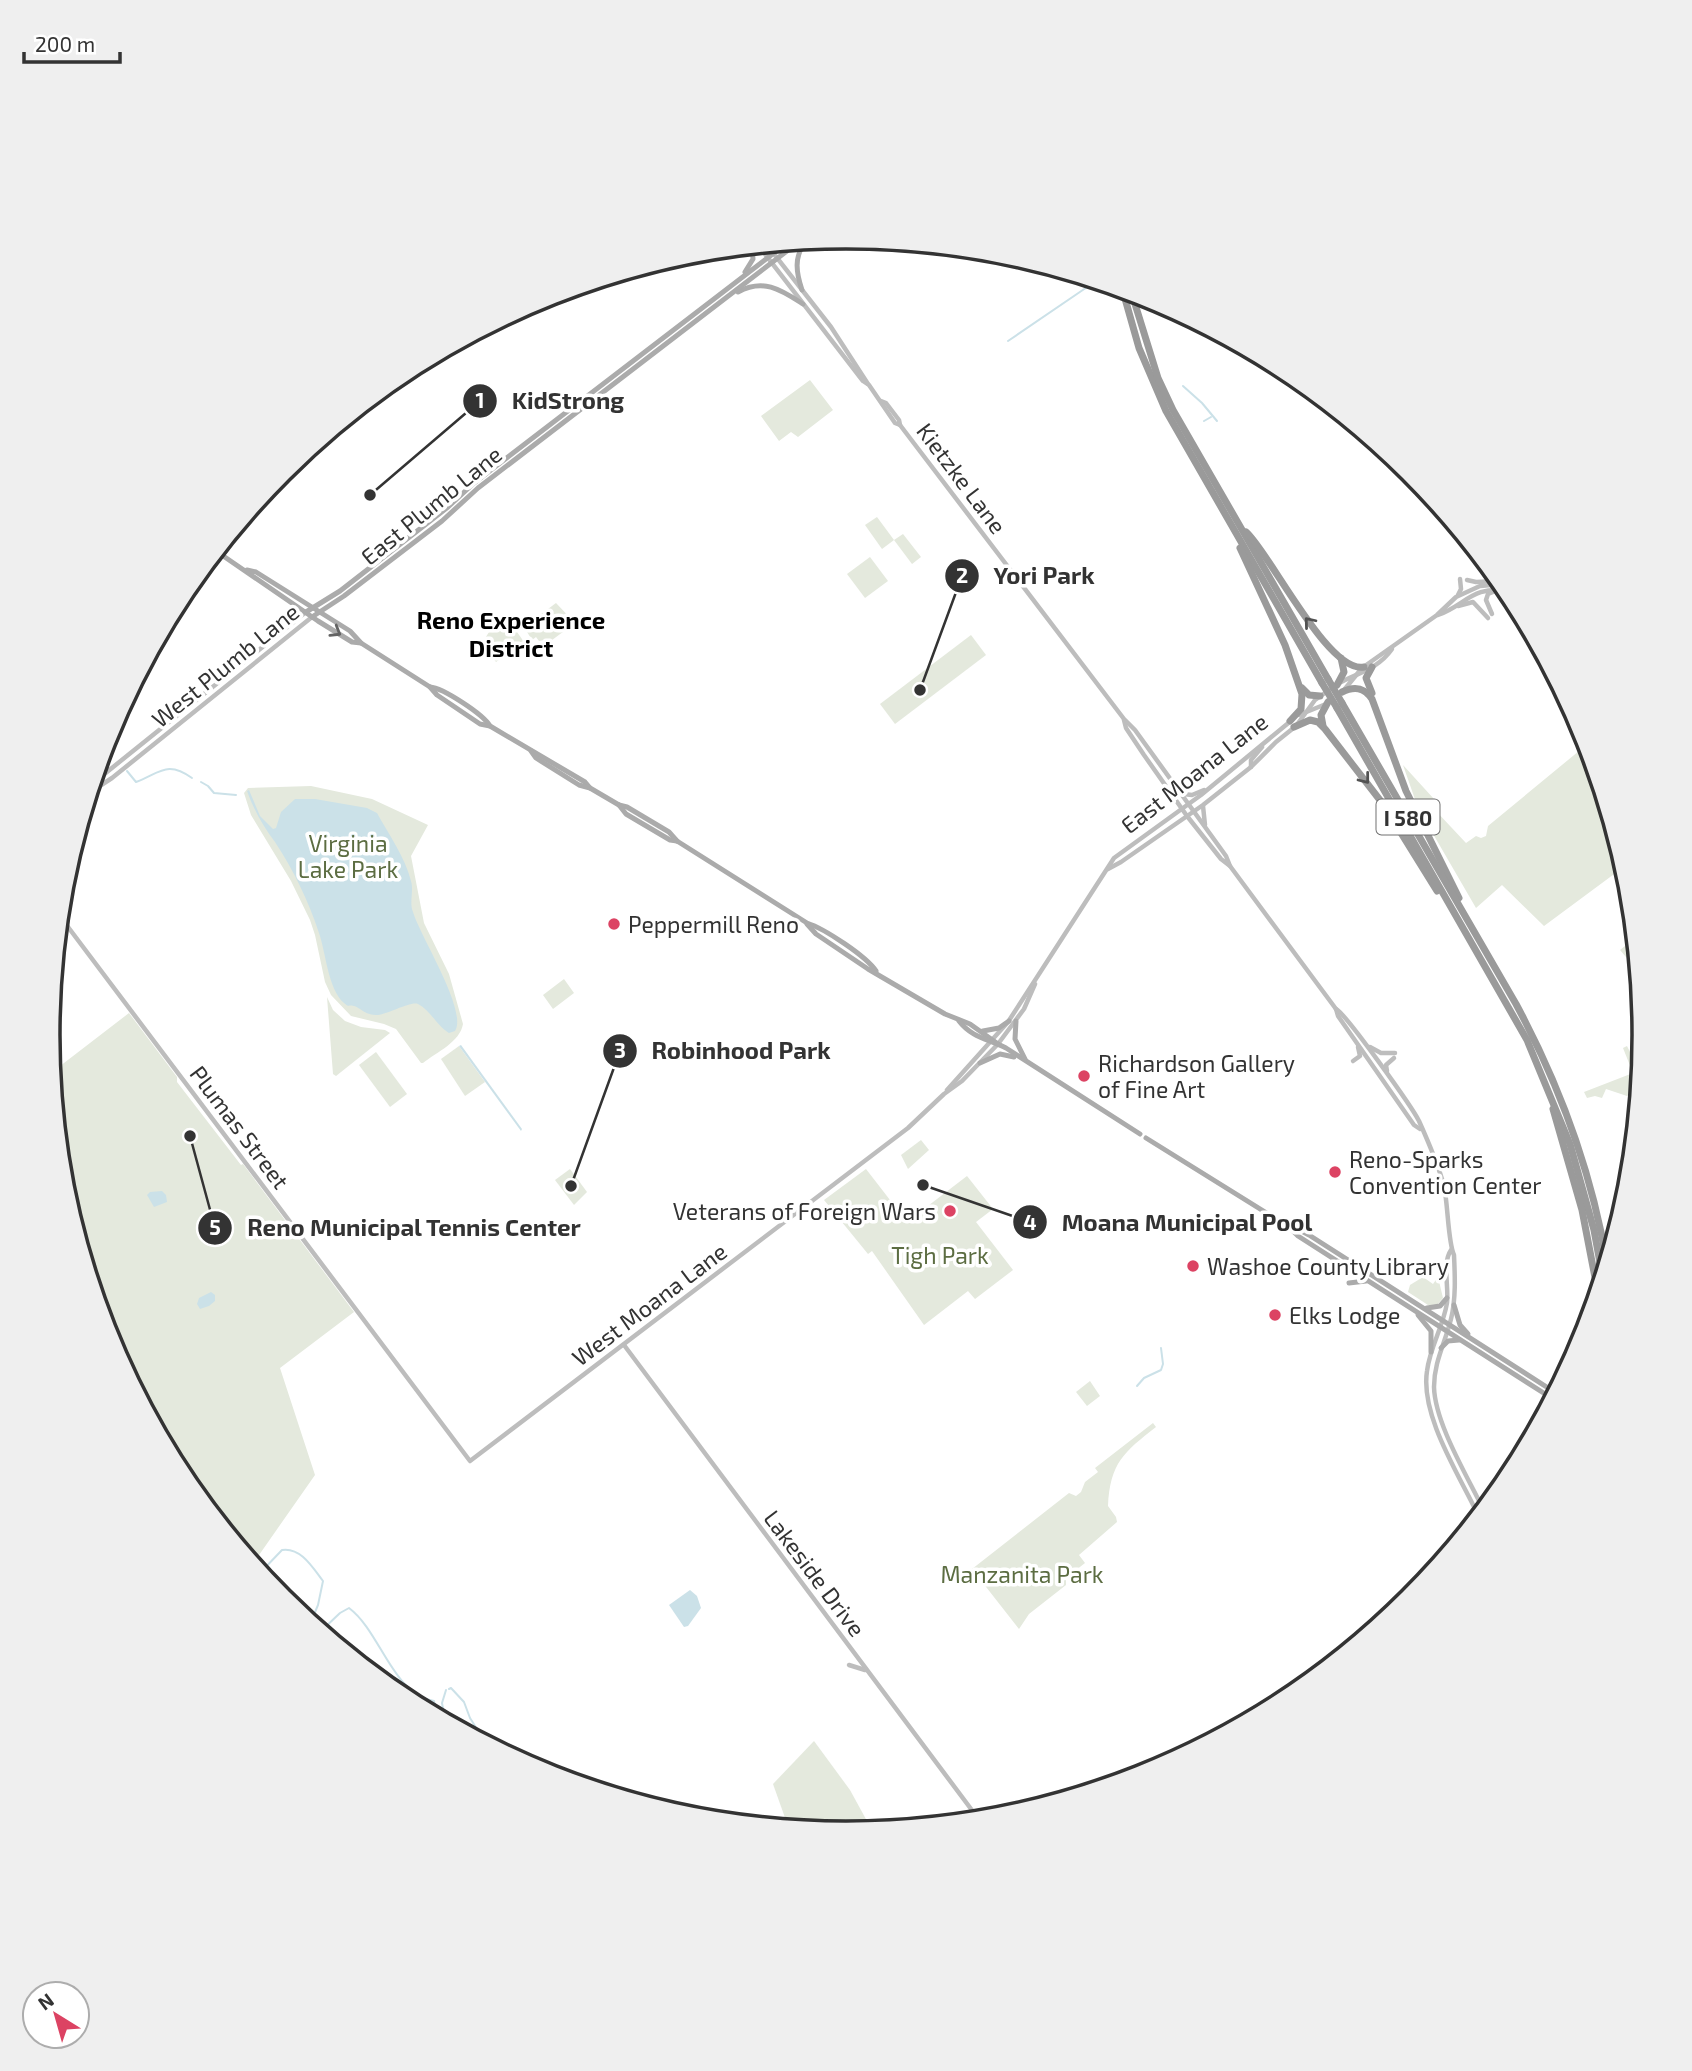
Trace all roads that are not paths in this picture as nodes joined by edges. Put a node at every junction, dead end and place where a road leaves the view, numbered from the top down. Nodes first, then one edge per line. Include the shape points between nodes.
1 (799, 251) edge
2 (780, 252) edge
3 (778, 253) edge
4 (764, 254) edge
5 (754, 255) edge
6 (776, 255) junction
7 (769, 260) junction
8 (730, 287) junction
9 (802, 290) junction
10 (1124, 300) edge
11 (720, 302) junction
12 (803, 304) junction
13 (1135, 305) edge
14 (869, 385) junction
15 (1240, 527) junction
16 (1237, 537) junction
17 (223, 555) edge
18 (1460, 579) dead end
19 (1467, 580) dead end
20 (1489, 584) edge
21 (1492, 588) edge
22 (1494, 591) edge
23 (1471, 592) junction
24 (1455, 599) junction
25 (313, 612) junction
26 (1444, 612) junction
27 (1437, 615) junction
28 (1338, 654) junction
29 (1368, 667) junction
30 (1295, 674) junction
31 (1355, 677) junction
32 (1325, 681) junction
33 (1339, 688) junction
34 (1320, 696) junction
35 (1328, 702) junction
36 (1307, 711) junction
37 (1378, 714) junction
38 (1124, 719) junction
39 (1292, 724) junction
40 (1325, 729) junction
41 (1264, 743) junction
42 (1251, 767) junction
43 (104, 775) edge
44 (100, 786) edge
45 (1213, 786) junction
46 (1179, 792) junction
47 (1188, 804) junction
48 (1205, 804) junction
49 (1182, 808) junction
50 (1193, 812) junction
51 (1187, 816) junction
52 (1208, 832) junction
53 (1230, 866) junction
54 (1108, 869) junction
55 (67, 926) edge
56 (1471, 933) junction
57 (1035, 984) junction
58 (1336, 1009) junction
59 (959, 1021) junction
60 (1009, 1021) junction
61 (1016, 1021) junction
62 (982, 1031) junction
63 (1349, 1031) junction
64 (1530, 1039) junction
65 (992, 1041) junction
66 (1364, 1042) junction
67 (998, 1044) junction
68 (1353, 1061) dead end
69 (1027, 1062) junction
70 (980, 1063) junction
71 (1394, 1084) junction
72 (1550, 1091) junction
73 (944, 1094) junction
74 (1420, 1129) junction
75 (1140, 1133) dead end
76 (1146, 1138) dead end
77 (1582, 1210) junction
78 (1291, 1228) junction
79 (1604, 1246) edge
80 (1451, 1250) junction
81 (1599, 1261) edge
82 (1595, 1276) edge
83 (1369, 1280) junction
84 (1349, 1283) dead end
85 (1592, 1284) edge
86 (1447, 1298) junction
87 (1454, 1305) junction
88 (1408, 1306) junction
89 (1423, 1308) junction
90 (1442, 1323) junction
91 (1448, 1328) junction
92 (1462, 1340) junction
93 (1478, 1343) junction
94 (624, 1345) junction
95 (1441, 1348) junction
96 (1431, 1352) junction
97 (1533, 1382) junction
98 (1548, 1389) edge
99 (1546, 1393) edge
100 (470, 1461) joint
101 (1479, 1501) edge
102 (1475, 1508) edge
103 (849, 1665) dead end
104 (866, 1670) junction
105 (973, 1811) edge

1 - 9 main road via 796,263
2 - 6 main road, East Plumb Lane
3 - 6 main road, East Plumb Lane
4 - 7 main road, Kietzke Lane
5 - 8 main road
6 - 7 main road, East Plumb Lane
6 - 9 main road, Kietzke Lane
7 - 8 main road, East Plumb Lane
7 - 11 main road, East Plumb Lane
7 - 12 main road, Kietzke Lane
8 - 25 main road, East Plumb Lane
9 - 14 main road, Kietzke Lane
10 - 16 highway, I 580 via 1166,411
11 - 12 main road via 763,285 781,289
11 - 25 main road, East Plumb Lane via 344,596
12 - 14 main road, Kietzke Lane
13 - 15 highway, I 580 via 1168,400
14 - 38 main road, Kietzke Lane
28 -> 15 highway
15 - 32 highway, I 580
16 - 30 highway
16 - 32 highway, I 580
17 - 25 main road
18 - 24 main road
19 - 20 main road
21 - 23 main road
22 - 26 main road via 1487,596 1490,616 1471,602
23 - 24 main road, East Moana Lane
23 - 26 main road, East Moana Lane
24 - 27 main road, East Moana Lane
25 - 43 main road, West Plumb Lane
25 - 44 main road, West Plumb Lane
25 - 59 main road via 350,631 480,723 541,754 626,814 807,923 868,969
26 - 27 main road, East Moana Lane
27 - 29 main road, East Moana Lane
28 - 29 highway via 1353,666
28 - 33 highway via 1345,668
29 - 31 main road, East Moana Lane
29 - 37 highway via 1366,681
30 - 34 highway via 1307,694
30 - 39 highway via 1303,704
31 - 33 main road, East Moana Lane
31 - 33 main road, East Moana Lane
32 - 56 highway, I 580, bridge
33 - 34 main road, East Moana Lane
33 - 35 main road, East Moana Lane
33 - 37 highway via 1363,690
34 - 36 main road, East Moana Lane
35 - 36 main road, East Moana Lane
35 - 40 highway via 1321,715
36 - 39 main road, East Moana Lane
37 - 56 highway via 1406,791 1457,892
38 - 46 main road, Kietzke Lane
38 - 49 main road, Kietzke Lane
39 - 40 highway via 1310,720
39 - 41 main road, East Moana Lane
39 - 42 main road, East Moana Lane
40 -> 56 highway via 1383,804 1440,896
41 - 42 main road
41 - 45 main road, East Moana Lane
42 - 48 main road, East Moana Lane
45 - 46 main road via 1192,795
45 - 47 main road, East Moana Lane
46 - 47 main road, Kietzke Lane
47 - 49 main road, East Moana Lane
47 - 50 main road, Kietzke Lane
48 - 50 main road, East Moana Lane
48 - 52 main road via 1202,810
49 - 51 main road, Kietzke Lane
49 - 54 main road, East Moana Lane via 1117,855
50 - 51 main road, East Moana Lane
50 - 52 main road, Kietzke Lane
51 - 53 main road, Kietzke Lane
51 - 54 main road, East Moana Lane
52 - 53 main road, Kietzke Lane
53 - 58 main road, Kietzke Lane
54 - 57 main road, East Moana Lane
55 - 100 main road, Plumas Street
56 - 64 highway, I 580
57 - 60 main road, East Moana Lane
57 - 61 main road, East Moana Lane
58 - 63 main road, Kietzke Lane
58 - 66 main road, Kietzke Lane
59 - 62 main road
59 - 65 main road via 970,1032
60 - 62 main road via 995,1030
60 - 65 main road, East Moana Lane
61 - 67 main road, East Moana Lane
61 - 69 main road via 1015,1038
62 - 65 main road
63 - 68 main road via 1361,1053
63 - 74 main road, Kietzke Lane
64 - 72 highway, I 580
64 - 79 highway, I 580 via 1559,1096 1580,1154
65 - 67 main road
65 - 73 main road, West Moana Lane
66 - 71 main road, Kietzke Lane
66 - 71 main road via 1394,1056 1386,1067
67 - 69 main road
67 - 70 main road, West Moana Lane
69 - 70 main road via 1000,1054
69 - 75 main road
70 - 73 main road, West Moana Lane
71 - 74 main road, Kietzke Lane
72 - 77 highway
72 - 81 highway, I 580 via 1583,1186
73 - 94 main road, West Moana Lane via 897,1136
74 - 80 main road, Kietzke Lane via 1444,1187
76 - 78 main road
77 - 82 highway
77 - 85 highway
78 - 83 main road
78 - 89 main road
80 - 86 main road, Kietzke Lane
80 - 87 main road, Kietzke Lane
83 - 84 main road
83 - 88 main road
86 - 89 main road via 1440,1307
86 - 90 main road, Kietzke Lane
87 - 91 main road, Kietzke Lane
87 - 93 main road via 1460,1325
88 - 90 main road
88 - 96 main road via 1429,1328
89 - 90 main road
90 - 91 main road
90 - 96 main road, Kietzke Lane
91 - 92 main road
91 - 93 main road
91 - 95 main road, Kietzke Lane
92 - 95 main road via 1450,1340
92 - 97 main road
93 - 97 main road
94 - 100 main road, West Moana Lane
94 - 104 main road, Lakeside Drive
95 - 101 main road, Kietzke Lane via 1434,1390 1438,1410
96 - 102 main road, Kietzke Lane via 1426,1387 1432,1417
97 - 98 main road
97 - 99 main road
103 - 104 main road
104 - 105 main road, Lakeside Drive

